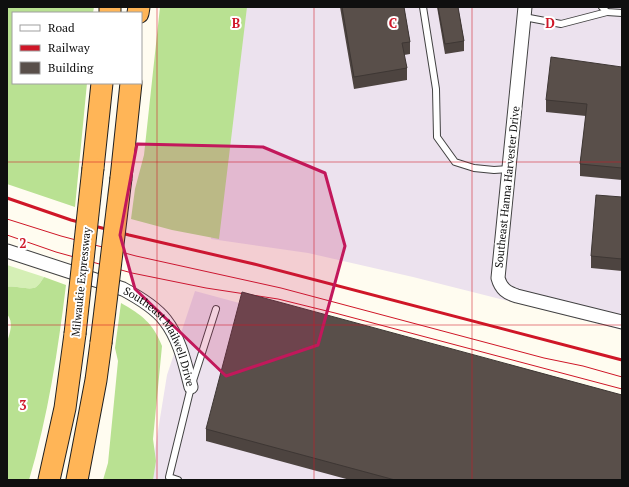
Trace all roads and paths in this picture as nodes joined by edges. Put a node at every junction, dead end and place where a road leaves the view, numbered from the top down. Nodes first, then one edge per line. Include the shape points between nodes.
1 (423, 7) edge
2 (602, 7) edge
3 (525, 12) edge
4 (607, 12) junction
5 (622, 14) edge
6 (102, 84) edge
7 (131, 84) edge
8 (509, 170) junction
9 (7, 251) edge
10 (216, 309) dead end
11 (622, 322) edge
12 (191, 387) junction
13 (169, 479) edge
14 (49, 480) edge
15 (77, 480) edge
16 (178, 480) edge

1 - 8 lane via 436,89 438,137 455,162 474,168
2 - 4 lane
3 - 4 lane via 561,24
3 - 8 street, Southeast Hanna Harvester Drive
4 - 5 lane
6 - 14 highway, Milwaukie Expressway, bridge via 75,334 64,408
7 - 15 highway, bridge via 96,380
8 - 11 street, Southeast Hanna Harvester Drive via 499,284 508,293 517,296
9 - 12 street, Southeast Mailwell Drive via 123,289 136,296 157,312 172,330
10 - 12 lane
12 - 13 lane, Southeast Mailwell Drive
13 - 16 lane, Southeast Mailwell Drive

